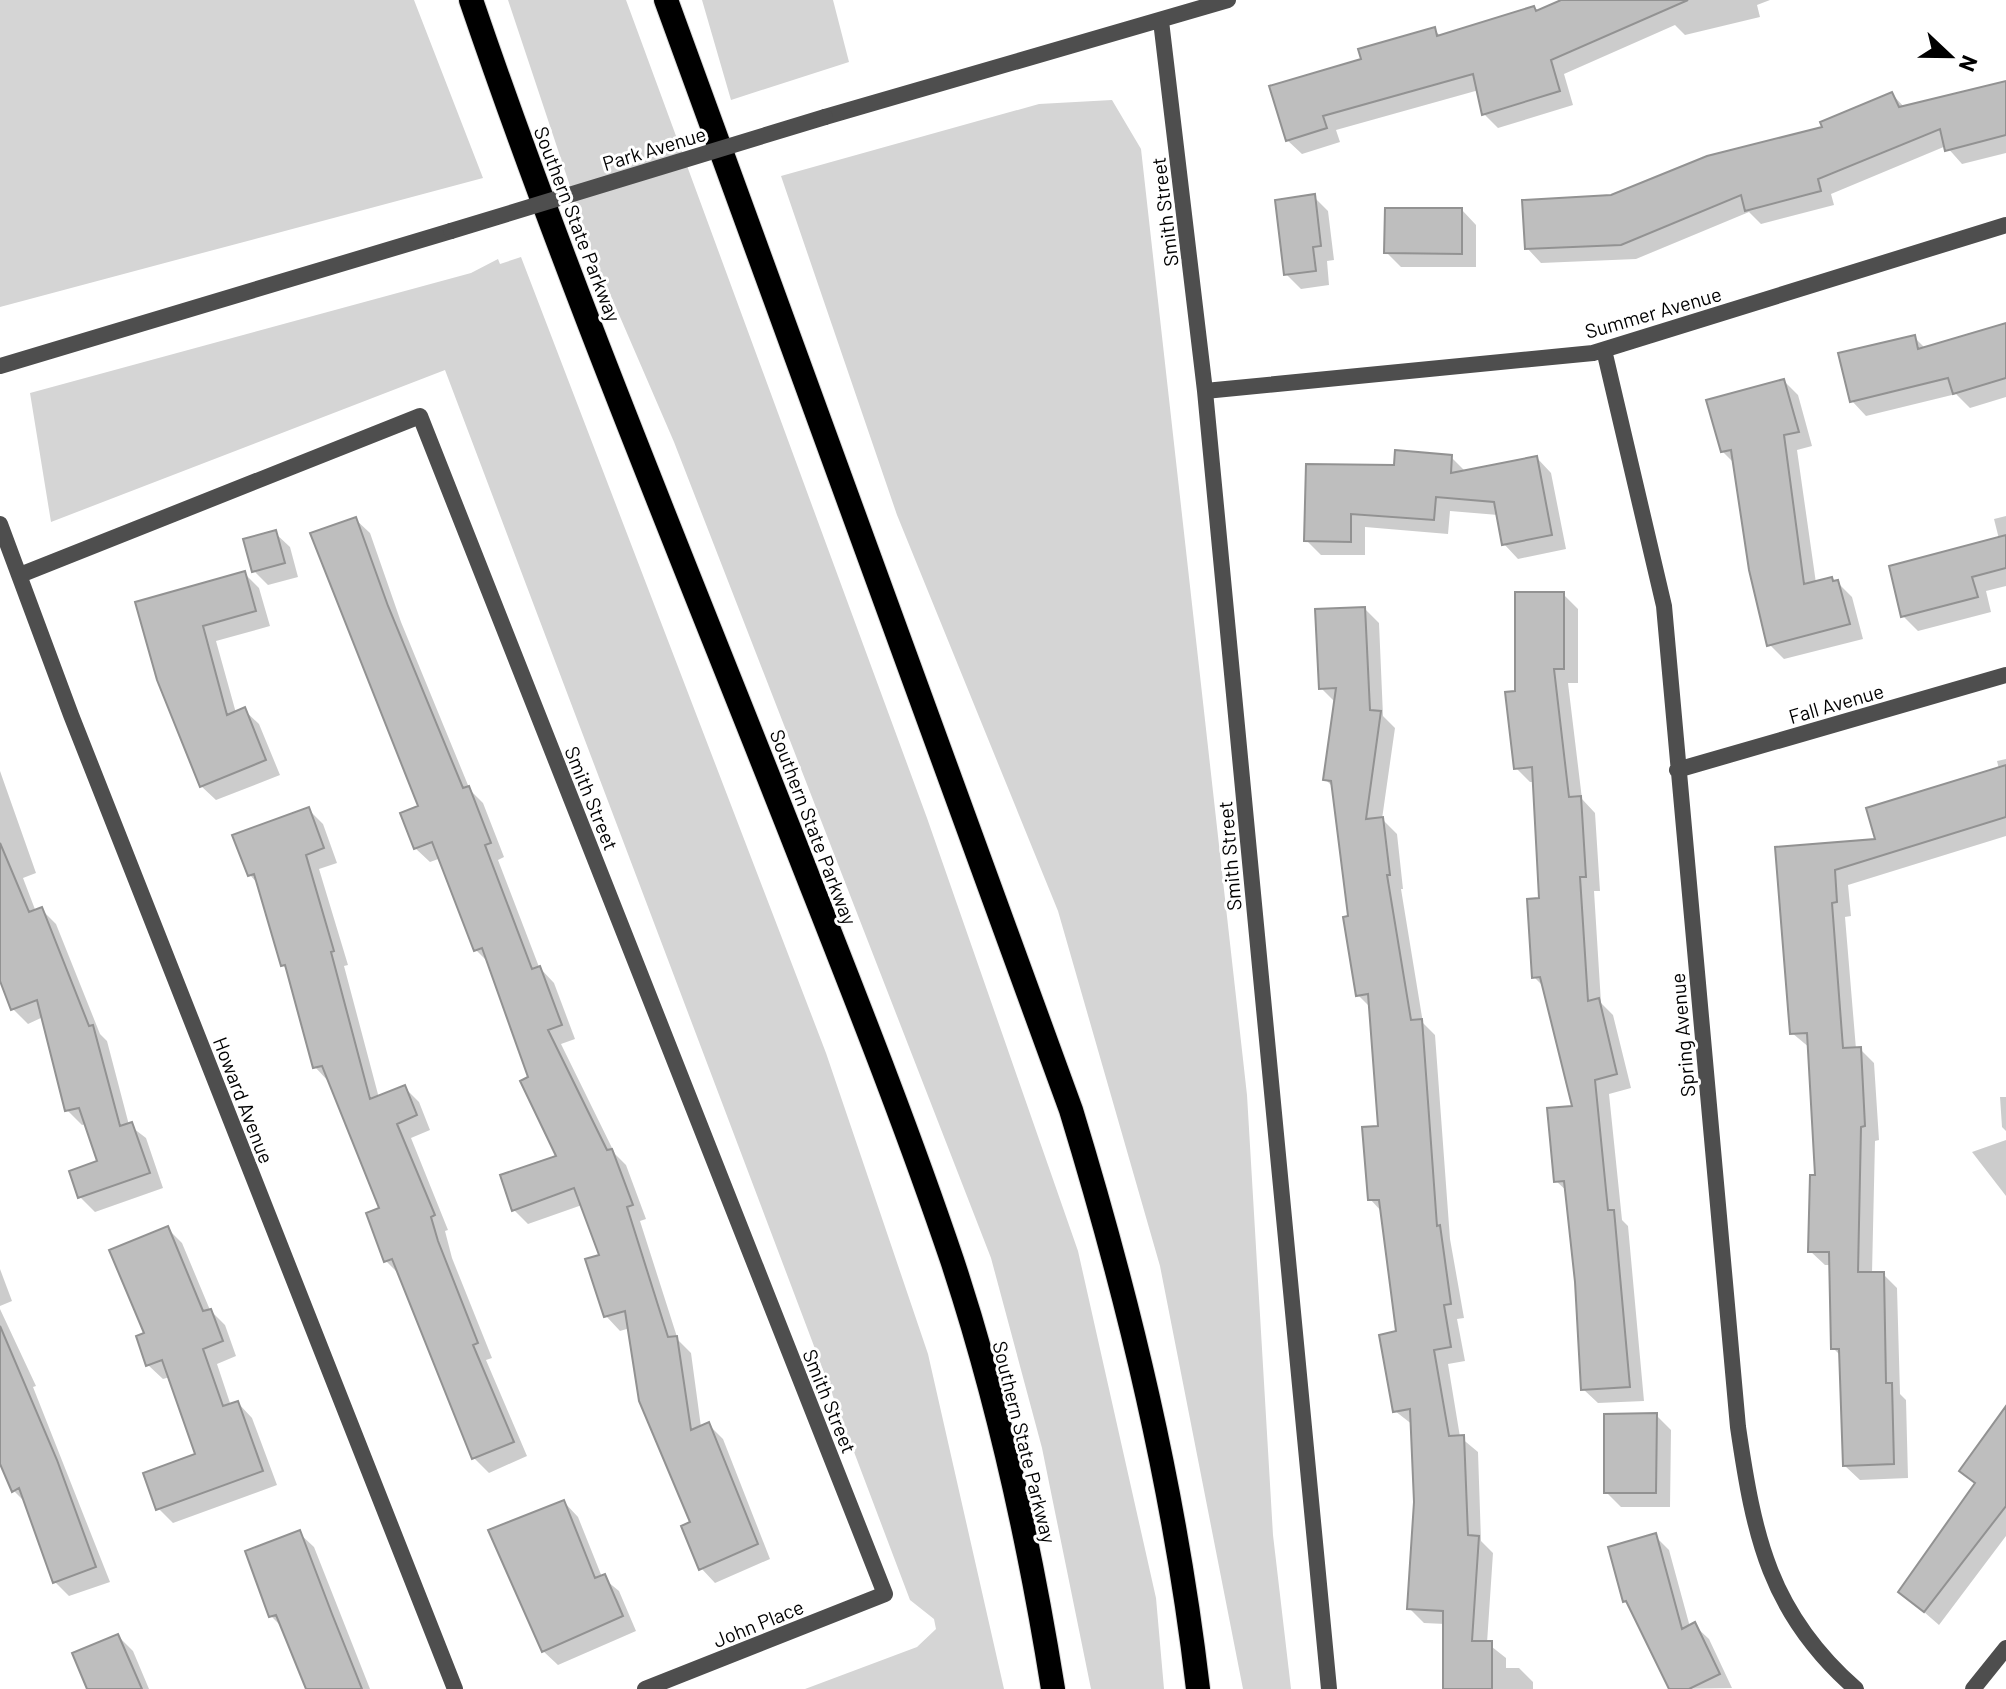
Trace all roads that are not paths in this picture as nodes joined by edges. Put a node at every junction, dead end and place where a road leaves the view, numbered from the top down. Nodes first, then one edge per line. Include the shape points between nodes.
1 (471, 0) edge
2 (666, 0) edge
3 (1228, 0) edge
4 (1161, 21) junction
5 (2006, 225) edge
6 (1604, 350) junction
7 (0, 366) edge
8 (1205, 391) junction
9 (0, 524) edge
10 (20, 575) junction
11 (2006, 675) edge
12 (1677, 770) junction
13 (885, 1594) joint
14 (2006, 1648) edge
15 (455, 1689) edge
16 (645, 1689) edge
17 (1053, 1689) edge
18 (1198, 1689) edge
19 (1329, 1689) edge
20 (1856, 1689) edge
21 (1973, 1689) edge

1 - 17 highway, Southern State Parkway via 576,288 883,1068 953,1262 991,1396 1038,1598
2 - 18 highway via 1071,1110 1145,1379
3 - 4 street, Park Avenue
4 - 7 street, Park Avenue, bridge
4 - 8 street, Smith Street
5 - 6 street, Summer Avenue
6 - 8 street, Summer Avenue
6 - 12 street, Spring Avenue via 1664,606
8 - 19 street, Smith Street
9 - 10 street, Howard Avenue
10 - 13 street, Smith Street via 420,416
10 - 15 street, Howard Avenue
11 - 12 street, Fall Avenue
12 - 20 street, Spring Avenue via 1736,1412 1752,1521 1776,1586 1804,1633
13 - 16 street, John Place
14 - 21 street

